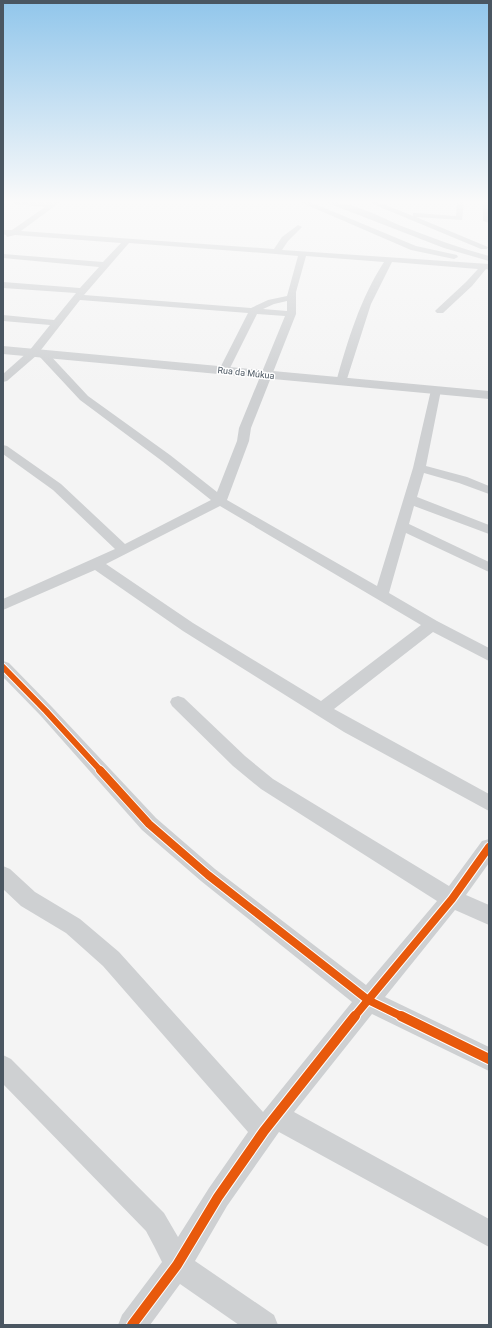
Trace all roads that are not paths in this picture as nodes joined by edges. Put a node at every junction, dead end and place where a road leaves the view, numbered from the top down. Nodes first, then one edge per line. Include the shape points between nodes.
1 (94, 264) edge
2 (300, 264) edge
3 (386, 264) edge
4 (446, 264) edge
5 (458, 264) edge
6 (106, 265) joint
7 (461, 265) junction
8 (487, 266) edge
9 (3, 285) edge
10 (80, 294) junction
11 (291, 298) junction
12 (254, 310) junction
13 (440, 311) dead end
14 (291, 314) junction
15 (3, 318) edge
16 (57, 322) junction
17 (3, 350) edge
18 (38, 353) junction
19 (224, 370) junction
20 (266, 375) junction
21 (3, 379) edge
22 (341, 382) junction
23 (436, 390) junction
24 (489, 395) edge
25 (3, 449) edge
26 (419, 468) junction
27 (489, 490) edge
28 (409, 499) junction
29 (220, 501) junction
30 (402, 526) junction
31 (489, 530) edge
32 (124, 550) junction
33 (96, 564) junction
34 (489, 568) edge
35 (382, 596) junction
36 (3, 605) edge
37 (432, 626) junction
38 (489, 655) edge
39 (3, 667) edge
40 (178, 702) dead end
41 (323, 709) junction
42 (489, 803) edge
43 (489, 847) edge
44 (3, 875) edge
45 (452, 899) junction
46 (489, 915) edge
47 (368, 1000) junction
48 (489, 1059) edge
49 (3, 1067) edge
50 (270, 1124) junction
51 (489, 1234) edge
52 (177, 1265) junction
53 (132, 1325) edge
54 (264, 1325) edge

1 - 6 street
2 - 11 street
3 - 22 street via 362,311
4 - 7 street
5 - 7 street
6 - 10 street
7 - 8 street
8 - 13 street
9 - 10 street
10 - 12 street
10 - 16 street
11 - 12 street via 271,302
11 - 14 street
12 - 14 street
12 - 19 street
14 - 20 street
15 - 16 street
16 - 18 street
17 - 18 street, Rua da Múkua
18 - 19 street, Rua da Múkua
18 - 21 street
18 - 29 street via 84,398
19 - 20 street, Rua da Múkua
20 - 22 street, Rua da Múkua
20 - 29 street
22 - 23 street, Rua da Múkua
23 - 24 street, Rua da Múkua
23 - 26 street
25 - 32 street via 57,488
26 - 27 street
26 - 28 street
28 - 30 street
28 - 31 street
29 - 32 street
29 - 35 street
30 - 34 street
30 - 35 street
32 - 33 street
33 - 36 street
33 - 41 street via 188,627
35 - 37 street
37 - 38 street
37 - 41 street
39 - 47 street via 149,824 179,852
40 - 45 street via 238,761 267,784
41 - 42 street via 350,727
43 - 45 street
44 - 50 street via 28,899 73,926 111,959
45 - 46 street
45 - 47 street
47 - 48 street
47 - 50 street
49 - 52 street via 155,1222
50 - 51 street
50 - 52 street via 218,1197
52 - 53 street
52 - 54 street

